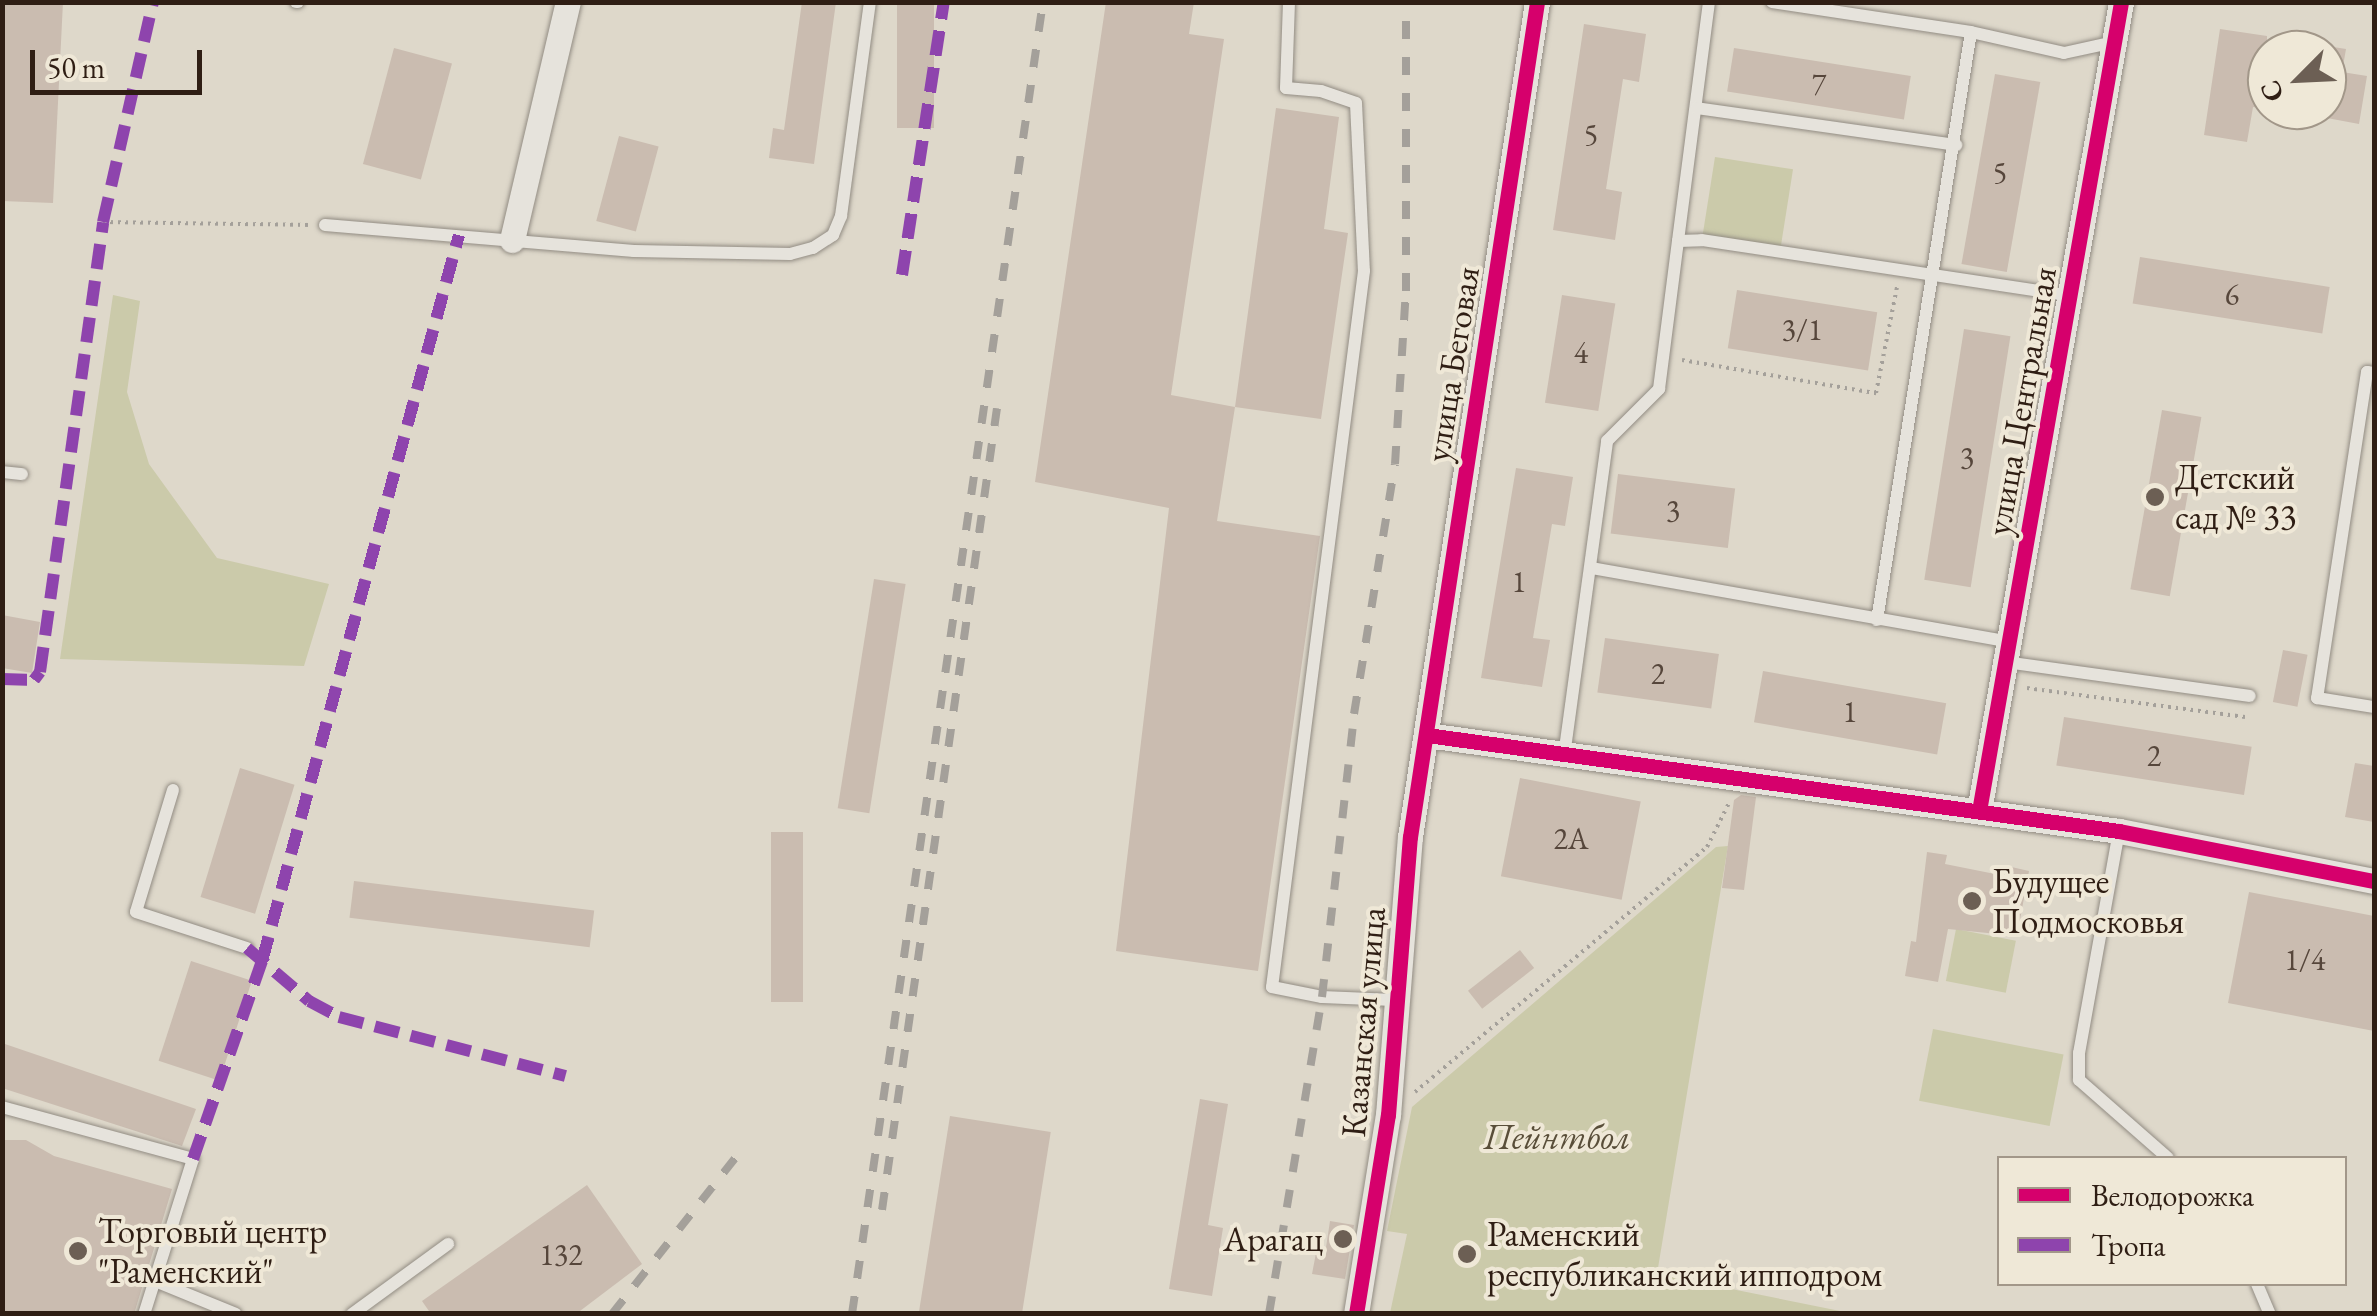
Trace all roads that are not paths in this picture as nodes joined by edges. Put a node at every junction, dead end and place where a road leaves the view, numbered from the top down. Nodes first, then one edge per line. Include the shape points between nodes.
1 (568, 2) edge
2 (870, 2) edge
3 (1289, 2) edge
4 (1537, 2) edge
5 (1709, 2) edge
6 (1772, 2) edge
7 (2121, 2) edge
8 (1821, 6) edge
9 (1971, 32) junction
10 (2114, 42) junction
11 (1696, 108) junction
12 (1956, 144) junction
13 (325, 226) road end
14 (512, 240) junction
15 (1678, 240) junction
16 (1934, 276) junction
17 (2071, 296) junction
18 (2374, 373) edge
19 (2, 472) edge
20 (22, 474) dead end
21 (1590, 568) junction
22 (1877, 620) junction
23 (2007, 652) junction
24 (2250, 696) dead end
25 (2374, 707) edge
26 (1427, 735) junction
27 (1564, 756) junction
28 (173, 790) dead end
29 (1979, 810) junction
30 (2119, 831) junction
31 (2374, 881) edge
32 (246, 948) dead end
33 (1394, 1000) junction
34 (2, 1107) edge
35 (2166, 1156) edge
36 (448, 1244) dead end
37 (155, 1281) junction
38 (2258, 1286) edge
39 (144, 1314) edge
40 (236, 1314) edge
41 (352, 1314) edge
42 (1356, 1314) edge
43 (2270, 1314) edge

1 - 14 street
2 - 14 lane via 841,216 823,242 790,254
3 - 33 lane via 1286,88 1356,103 1364,271 1272,986 1322,997
4 - 26 street, улица Беговая
5 - 11 lane
6 - 8 lane
7 - 10 street, улица Центральная
8 - 9 lane
9 - 10 lane via 2064,53
9 - 12 lane
10 - 17 street, улица Центральная
11 - 12 lane
11 - 15 lane
12 - 16 lane
13 - 14 lane
15 - 16 lane
15 - 21 lane via 1660,389 1607,441
16 - 17 lane
16 - 22 lane
17 - 23 street, улица Центральная
18 - 25 lane via 2366,372 2317,698
19 - 20 lane
21 - 22 lane
21 - 27 lane
22 - 23 lane
23 - 24 lane
23 - 29 street, улица Центральная
26 - 27 street
26 - 33 street, Казанская улица
27 - 29 street
28 - 32 lane via 136,912
29 - 30 street
30 - 31 street
30 - 35 lane via 2079,1054 2080,1080
33 - 42 street, Казанская улица via 1388,1115
34 - 37 lane via 193,1159
36 - 41 lane
37 - 39 lane
37 - 40 lane
38 - 43 lane

